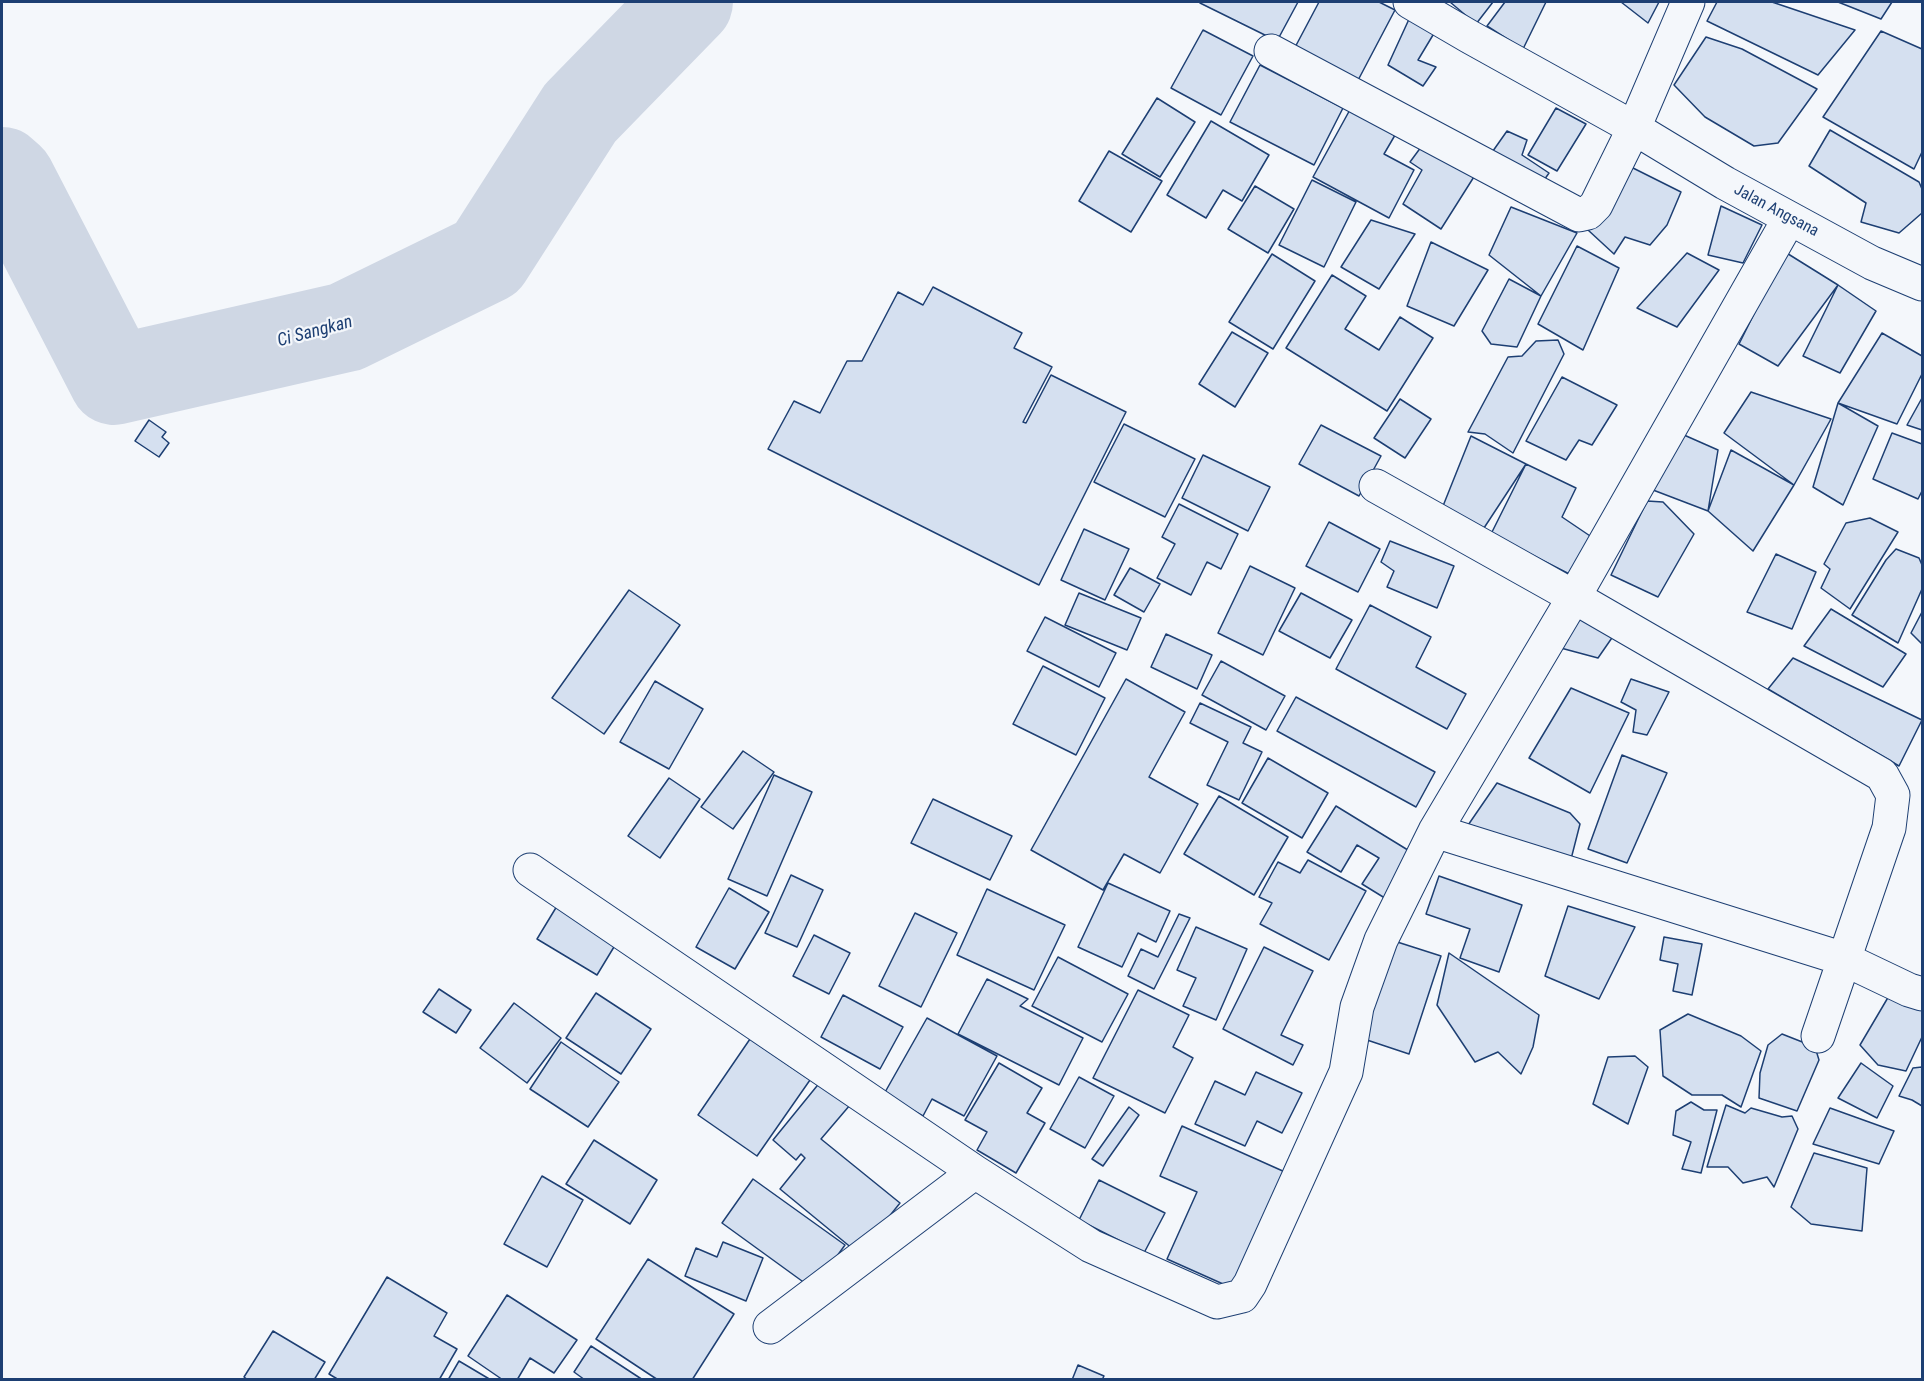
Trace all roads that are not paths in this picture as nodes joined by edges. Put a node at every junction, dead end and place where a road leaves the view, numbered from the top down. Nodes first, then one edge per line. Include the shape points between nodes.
1 (1410, 2) edge
2 (1688, 2) edge
3 (1271, 51) dead end
4 (1635, 128) junction
5 (1790, 219) junction
6 (1923, 284) edge
7 (1376, 486) dead end
8 (1574, 597) junction
9 (1435, 831) junction
10 (531, 870) dead end
11 (1844, 959) junction
12 (1923, 994) edge
13 (1818, 1036) dead end
14 (975, 1172) junction
15 (770, 1327) dead end

1 - 4 street, Jalan Angsana
2 - 4 street
3 - 4 street via 1579,215 1596,205
4 - 5 street, Jalan Angsana
5 - 6 street, Jalan Angsana via 1872,263
5 - 8 street
7 - 8 street
8 - 9 street
8 - 11 street via 1882,775 1893,795 1889,828
9 - 11 street
9 - 14 street via 1381,940 1357,1007 1346,1072 1242,1296 1217,1302 1091,1246
10 - 14 street
11 - 12 street
11 - 13 street
14 - 15 street

